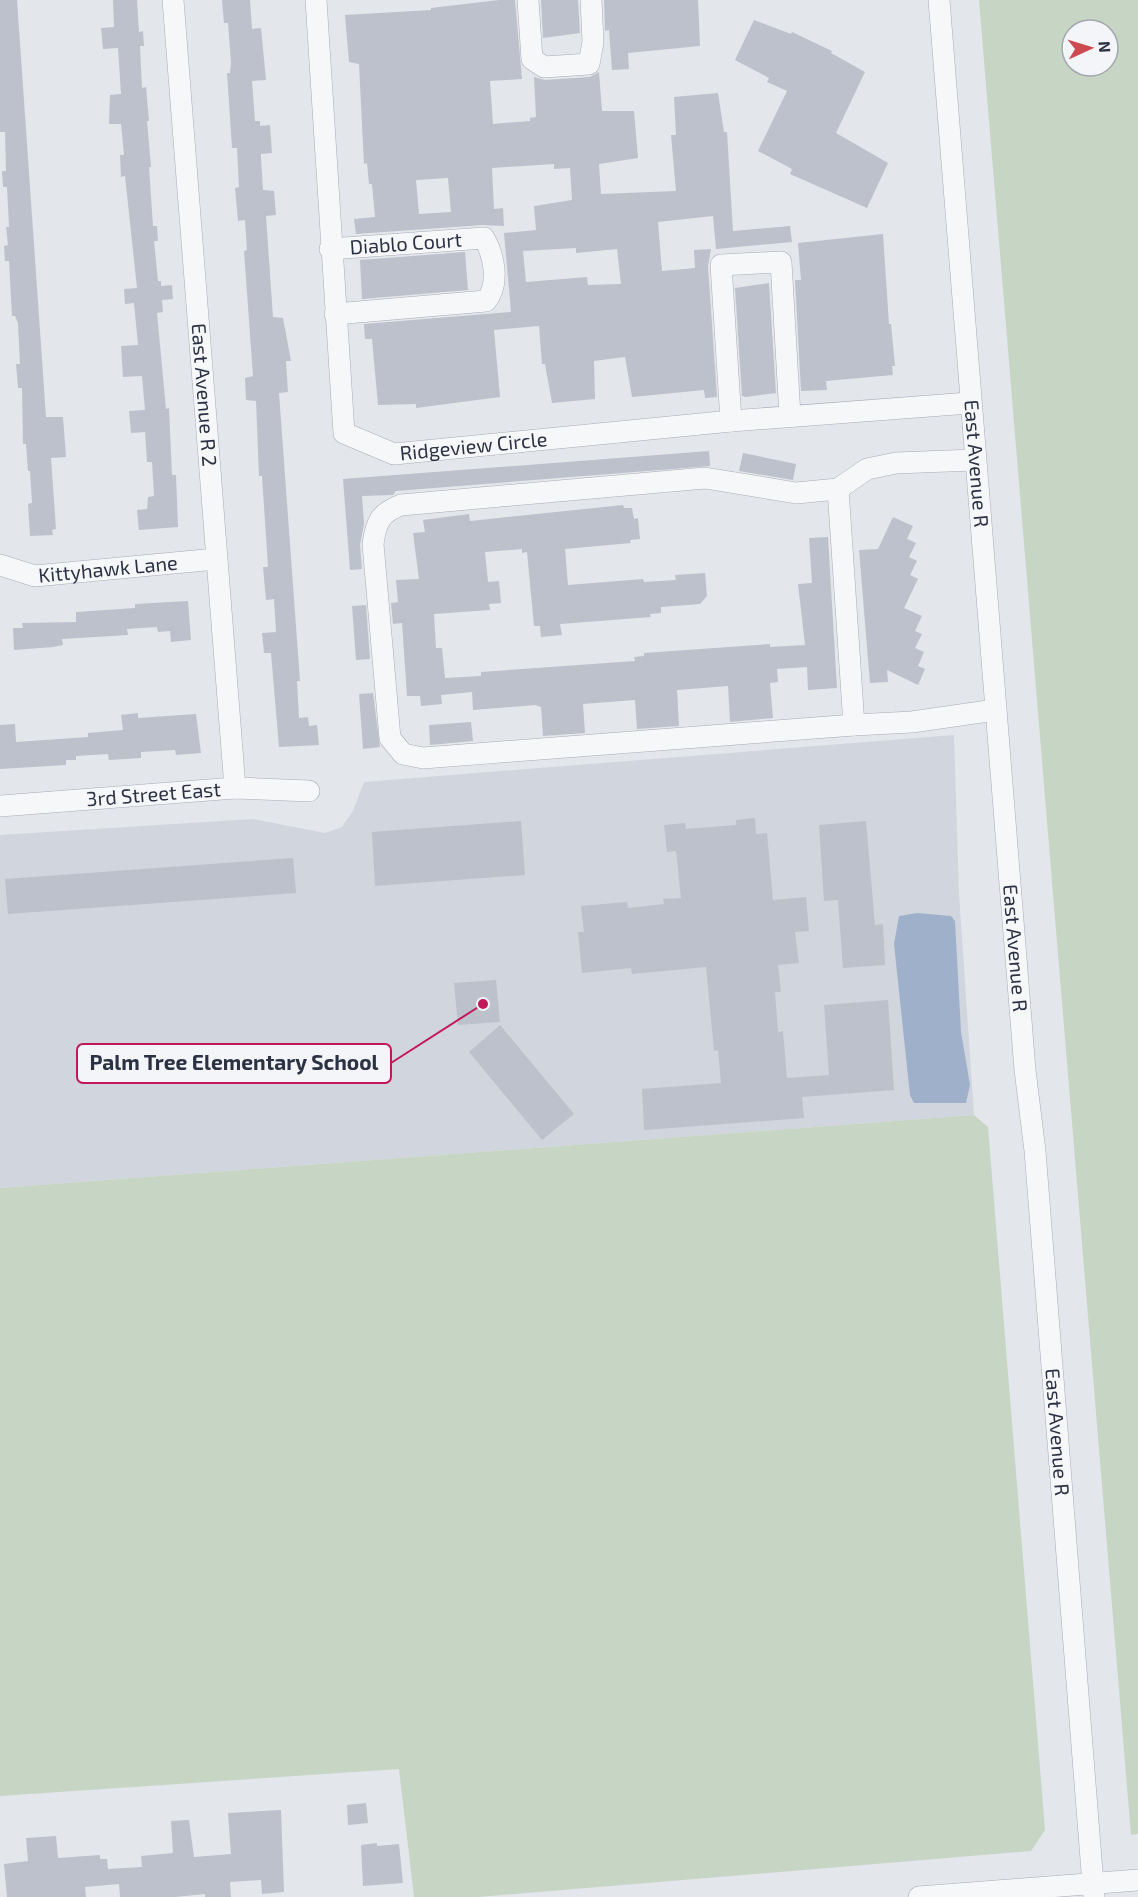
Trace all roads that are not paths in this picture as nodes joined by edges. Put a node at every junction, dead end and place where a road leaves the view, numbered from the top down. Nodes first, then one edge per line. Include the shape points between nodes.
1 (173, 0) edge
2 (316, 0) edge
3 (528, 0) edge
4 (591, 0) edge
5 (939, 0) edge
6 (330, 249) junction
7 (335, 314) junction
8 (969, 403) junction
9 (790, 416) junction
10 (731, 421) junction
11 (974, 460) junction
12 (838, 489) junction
13 (216, 559) junction
14 (0, 565) edge
15 (995, 710) junction
16 (854, 725) junction
17 (235, 788) junction
18 (309, 791) dead end
19 (0, 806) edge
20 (1138, 1880) edge
21 (1094, 1890) edge
22 (919, 1897) edge

1 - 13 street, East Avenue R 2
2 - 6 street, Ridgeview Circle
3 - 4 street via 532,59 544,67 589,64 593,42
5 - 8 street, East Avenue R
6 - 7 street, Ridgeview Circle
6 - 7 street, Diablo Court via 483,238 490,248 494,273 492,293 486,301
7 - 10 street, Ridgeview Circle via 344,433 394,454
8 - 9 street, Ridgeview Circle
8 - 11 street, East Avenue R
9 - 10 street, Ridgeview Circle
9 - 10 street via 781,262 722,265
11 - 12 street via 896,463 867,469
11 - 15 street, East Avenue R
12 - 16 street
12 - 16 street via 796,493 705,478 401,505 384,511 375,525 373,543 390,738 403,754 423,758
13 - 14 street, Kittyhawk Lane via 35,576
13 - 17 street, East Avenue R 2
15 - 16 street via 912,722
15 - 21 street, East Avenue R via 1035,1150
17 - 18 street, 3rd Street East
17 - 19 street, 3rd Street East
20 - 21 street
21 - 22 street

